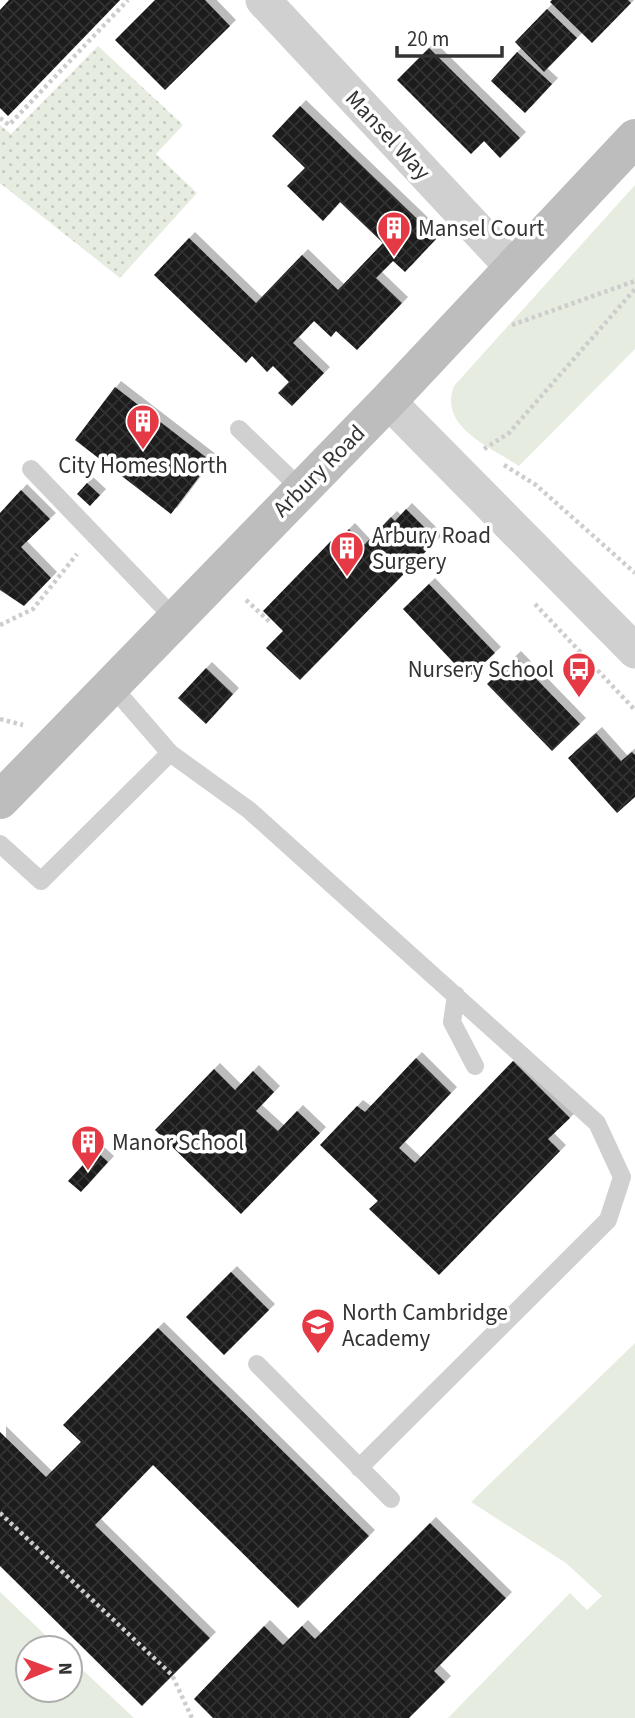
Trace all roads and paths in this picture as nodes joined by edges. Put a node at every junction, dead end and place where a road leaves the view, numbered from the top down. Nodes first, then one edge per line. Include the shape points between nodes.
1 (128, 0) edge
2 (262, 0) edge
3 (0, 118) edge
4 (635, 138) edge
5 (514, 269) junction
6 (635, 281) edge
7 (635, 289) edge
8 (510, 326) dead end
9 (388, 401) junction
10 (239, 429) dead end
11 (492, 458) dead end
12 (503, 465) dead end
13 (31, 469) dead end
14 (300, 489) junction
15 (93, 534) junction
16 (635, 573) edge
17 (241, 596) dead end
18 (175, 619) junction
19 (271, 623) dead end
20 (0, 625) edge
21 (635, 650) edge
22 (111, 685) junction
23 (170, 753) junction
24 (0, 800) edge
25 (0, 844) edge
26 (456, 995) junction
27 (475, 1066) dead end
28 (257, 1364) dead end
29 (359, 1468) junction
30 (391, 1499) dead end
31 (0, 1513) edge
32 (192, 1718) edge

1 - 3 path via 9,125
2 - 5 street, Mansel Way
4 - 5 street, Arbury Road
5 - 9 street, Arbury Road
6 - 8 path
7 - 11 path via 509,433 480,451
9 - 14 street, Arbury Road
9 - 21 street
10 - 14 lane
12 - 16 path via 536,485
13 - 15 lane
14 - 18 street, Arbury Road
15 - 18 lane
15 - 20 path via 33,609
17 - 19 path
18 - 22 street, Arbury Road
22 - 23 lane
22 - 24 street, Arbury Road
23 - 25 lane via 41,881
23 - 26 lane via 249,810
26 - 27 lane via 452,1022
26 - 29 lane via 597,1123 621,1177 608,1220
28 - 29 lane
29 - 30 lane
31 - 32 path via 172,1675

